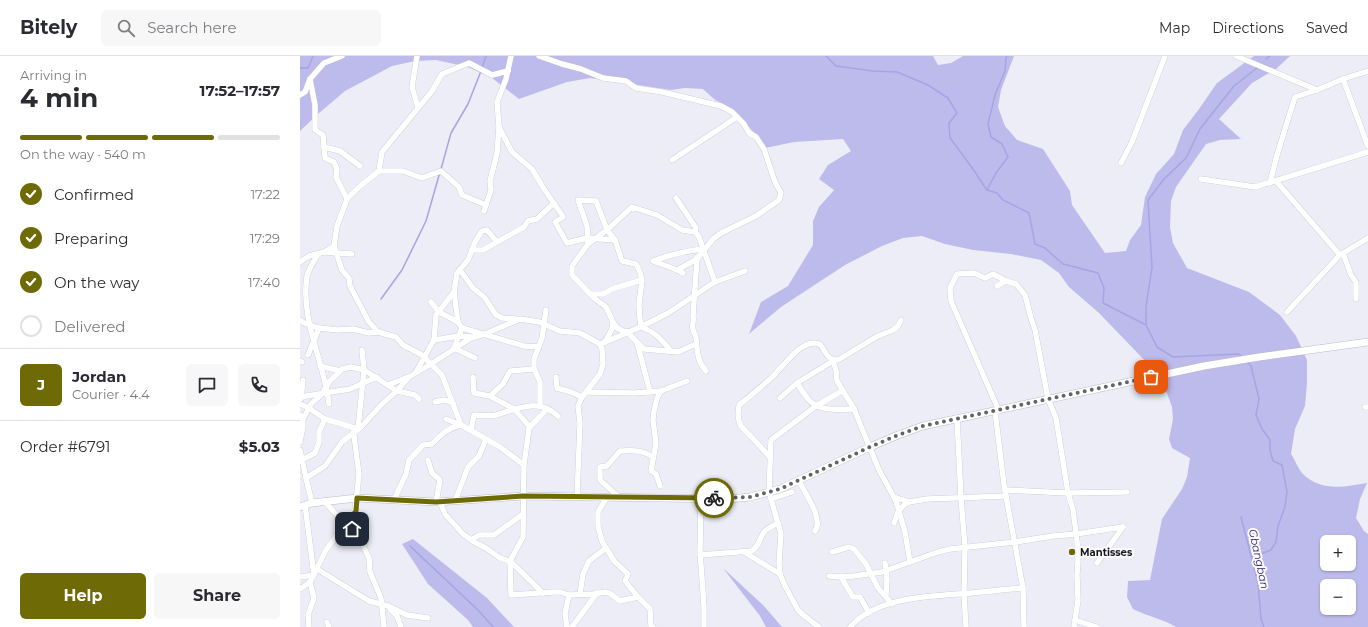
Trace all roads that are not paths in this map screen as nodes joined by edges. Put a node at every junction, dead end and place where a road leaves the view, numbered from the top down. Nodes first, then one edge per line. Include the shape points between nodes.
1 (342, 56) edge
2 (417, 56) edge
3 (511, 56) edge
4 (539, 56) edge
5 (1165, 56) edge
6 (1236, 56) edge
7 (508, 71) junction
8 (1368, 71) edge
9 (1343, 78) junction
10 (310, 79) junction
11 (1318, 90) junction
12 (300, 95) edge
13 (418, 107) junction
14 (737, 117) junction
15 (499, 127) junction
16 (1368, 146) edge
17 (324, 147) junction
18 (1368, 152) edge
19 (672, 160) dead end
20 (1121, 162) dead end
21 (360, 166) dead end
22 (379, 171) junction
23 (1201, 179) dead end
24 (1273, 182) junction
25 (676, 198) dead end
26 (346, 199) junction
27 (554, 203) junction
28 (486, 205) junction
29 (484, 211) dead end
30 (606, 230) junction
31 (697, 234) junction
32 (594, 238) junction
33 (1368, 238) edge
34 (615, 240) junction
35 (587, 241) junction
36 (497, 242) junction
37 (335, 249) junction
38 (472, 250) junction
39 (701, 250) junction
40 (321, 253) junction
41 (352, 254) dead end
42 (1342, 254) junction
43 (697, 259) junction
44 (300, 262) edge
45 (460, 270) junction
46 (677, 270) junction
47 (745, 271) dead end
48 (682, 273) dead end
49 (642, 280) junction
50 (1006, 281) junction
51 (715, 282) junction
52 (997, 286) dead end
53 (454, 292) junction
54 (590, 294) junction
55 (694, 296) junction
56 (1356, 299) dead end
57 (431, 302) dead end
58 (546, 310) dead end
59 (438, 312) junction
60 (1288, 312) dead end
61 (520, 319) junction
62 (300, 320) edge
63 (902, 320) dead end
64 (458, 322) junction
65 (613, 322) junction
66 (308, 324) junction
67 (545, 324) junction
68 (641, 327) junction
69 (319, 328) junction
70 (462, 328) junction
71 (378, 332) junction
72 (629, 333) junction
73 (485, 334) junction
74 (459, 336) junction
75 (473, 337) junction
76 (434, 340) junction
77 (637, 342) junction
78 (1368, 342) edge
79 (313, 343) junction
80 (602, 343) junction
81 (696, 344) junction
82 (539, 347) junction
83 (454, 348) junction
84 (362, 350) dead end
85 (671, 351) junction
86 (308, 355) dead end
87 (424, 358) junction
88 (475, 358) dead end
89 (833, 361) junction
90 (431, 364) junction
91 (320, 366) junction
92 (534, 369) junction
93 (364, 370) junction
94 (340, 371) junction
95 (416, 372) junction
96 (706, 372) dead end
97 (377, 377) junction
98 (409, 377) junction
99 (474, 377) dead end
100 (556, 377) dead end
101 (303, 380) dead end
102 (687, 381) dead end
103 (363, 383) junction
104 (797, 383) junction
105 (388, 385) junction
106 (301, 390) edge
107 (398, 391) junction
108 (661, 391) junction
109 (842, 391) junction
110 (325, 392) junction
111 (650, 392) junction
112 (584, 394) junction
113 (308, 396) junction
114 (490, 396) junction
115 (780, 398) dead end
116 (419, 399) dead end
117 (1048, 399) junction
118 (300, 400) edge
119 (435, 402) dead end
120 (453, 403) junction
121 (329, 404) dead end
122 (540, 406) junction
123 (816, 406) junction
124 (309, 408) junction
125 (514, 409) junction
126 (547, 409) junction
127 (854, 410) junction
128 (997, 411) junction
129 (300, 414) edge
130 (558, 416) dead end
131 (325, 418) junction
132 (957, 418) junction
133 (446, 419) dead end
134 (302, 421) junction
135 (461, 425) junction
136 (530, 427) junction
137 (355, 430) junction
138 (471, 430) junction
139 (486, 439) junction
140 (300, 442) edge
141 (870, 447) junction
142 (300, 450) edge
143 (653, 457) junction
144 (770, 457) junction
145 (301, 458) edge
146 (428, 460) dead end
147 (524, 465) junction
148 (306, 478) junction
149 (799, 481) junction
150 (660, 486) dead end
151 (792, 492) dead end
152 (1128, 492) dead end
153 (1006, 493) junction
154 (1068, 493) junction
155 (523, 496) junction
156 (770, 496) junction
157 (578, 497) junction
158 (607, 497) junction
159 (619, 497) junction
160 (894, 497) junction
161 (357, 498) junction
162 (701, 498) junction
163 (961, 498) junction
164 (394, 500) junction
165 (455, 501) junction
166 (324, 502) junction
167 (438, 502) junction
168 (909, 502) junction
169 (303, 506) edge
170 (356, 511) junction
171 (898, 512) junction
172 (523, 514) junction
173 (778, 523) junction
174 (894, 523) dead end
175 (345, 524) junction
176 (815, 531) dead end
177 (360, 533) junction
178 (1076, 534) junction
179 (471, 540) junction
180 (1015, 542) junction
181 (965, 547) junction
182 (606, 548) junction
183 (744, 552) junction
184 (832, 552) dead end
185 (700, 555) junction
186 (510, 561) junction
187 (910, 562) junction
188 (885, 563) dead end
189 (1097, 563) dead end
190 (315, 568) junction
191 (885, 571) junction
192 (780, 574) junction
193 (870, 574) junction
194 (314, 575) junction
195 (829, 576) dead end
196 (300, 577) edge
197 (842, 577) junction
198 (310, 582) junction
199 (1023, 588) junction
200 (300, 589) edge
201 (543, 593) junction
202 (597, 593) junction
203 (580, 594) junction
204 (964, 594) junction
205 (568, 595) junction
206 (886, 595) junction
207 (638, 597) junction
208 (381, 601) junction
209 (892, 604) junction
210 (388, 606) junction
211 (869, 613) junction
212 (428, 618) dead end
213 (1075, 620) junction
214 (309, 627) edge
215 (384, 627) edge
216 (401, 627) edge
217 (567, 627) edge
218 (572, 627) edge
219 (653, 627) edge
220 (704, 627) edge
221 (819, 627) edge
222 (850, 627) edge
223 (966, 627) edge
224 (1024, 627) edge
225 (1074, 627) edge
226 (1097, 627) edge

1 - 10 street via 324,63
2 - 13 street via 412,87
3 - 7 street
4 - 14 street via 581,68 603,78 626,81 636,88 721,106
5 - 20 street via 1132,142
6 - 11 street
7 - 13 street via 492,75 469,63 442,74
7 - 15 street via 497,102
8 - 9 street
9 - 11 street
9 - 16 street
10 - 12 street via 305,92
10 - 17 street via 315,105 315,130 323,135
11 - 24 street via 1295,97 1277,155
13 - 22 street via 382,152
14 - 19 street
14 - 39 street via 764,149 781,193 779,200 756,216 721,233
15 - 27 street via 512,152 532,169
15 - 28 street via 497,153 490,181 491,190
17 - 21 street via 340,151
17 - 26 street via 325,158 334,162 337,169 336,177
18 - 24 street
22 - 26 street
22 - 28 street via 403,171 422,178 441,171 459,187 462,195
23 - 24 street via 1255,187
24 - 42 street
25 - 31 street via 696,228
26 - 37 street via 337,226
27 - 35 street via 563,217 555,222 567,243
27 - 36 street via 537,219 528,221 524,227
28 - 29 street
30 - 31 street via 632,207 657,215 682,230
30 - 32 street
30 - 34 street
30 - 35 street via 596,201 578,200 587,226
31 - 39 street
32 - 34 street
32 - 35 street
33 - 42 street
34 - 49 street via 622,261 636,264
35 - 54 street via 572,266 572,275
36 - 38 street via 483,250
36 - 38 street via 487,230 482,231
37 - 40 street
37 - 41 street
37 - 71 street via 342,270 349,278 350,286 369,322
38 - 45 street
39 - 43 street
39 - 46 street via 688,250 653,261
39 - 51 street
40 - 44 street via 308,256
40 - 66 street via 307,275 305,300
42 - 56 street via 1350,275 1356,282
42 - 60 street
43 - 46 street
43 - 55 street
45 - 53 street via 457,273
45 - 61 street via 473,288 485,298 496,315
46 - 48 street
47 - 51 street
49 - 54 street via 603,294
49 - 68 street via 639,306
50 - 52 street
50 - 117 street via 1016,284 1025,295 1036,330
50 - 128 street via 993,274 985,278 974,273 957,274 950,288 951,301
51 - 55 street
53 - 59 street
53 - 64 street
54 - 65 street via 606,307
55 - 68 street
55 - 81 street via 692,328
57 - 59 street
58 - 67 street
59 - 64 street
59 - 76 street via 434,321
61 - 67 street
61 - 73 street
62 - 66 street
63 - 89 street via 893,330
64 - 70 street
65 - 72 street via 618,328
65 - 80 street via 612,329
66 - 69 street
66 - 79 street
67 - 80 street via 560,331 580,333
67 - 82 street
68 - 72 street
68 - 85 street via 658,336
69 - 71 street
69 - 79 street
70 - 73 street
70 - 74 street
71 - 87 street via 396,337 403,345
72 - 77 street
72 - 80 street
73 - 75 street
73 - 82 street via 524,346
74 - 75 street
74 - 76 street
74 - 83 street
75 - 83 street
76 - 87 street
77 - 85 street via 644,349
77 - 111 street
78 - 117 street via 1204,366
79 - 86 street
79 - 91 street
80 - 112 street via 602,370
81 - 85 street via 678,352
81 - 96 street via 698,357
82 - 92 street via 534,359
83 - 88 street
83 - 90 street
84 - 93 street
87 - 90 street
87 - 95 street
89 - 104 street
89 - 109 street
89 - 144 street via 820,344 811,343 801,348 772,378 739,405 738,420 741,426
90 - 95 street
90 - 120 street via 442,375
91 - 94 street
91 - 110 street
92 - 114 street via 510,371 503,384
92 - 122 street via 540,382
93 - 94 street via 351,367
93 - 97 street
93 - 103 street
94 - 110 street via 329,382
95 - 98 street
97 - 103 street
97 - 105 street
98 - 105 street
98 - 107 street
99 - 114 street via 474,393
100 - 112 street via 557,388
101 - 106 street
102 - 108 street
103 - 110 street via 350,389
103 - 137 street
104 - 115 street
104 - 123 street via 808,400
105 - 107 street
106 - 113 street
106 - 118 street
107 - 116 street via 415,395
107 - 137 street
108 - 111 street
108 - 143 street via 654,411 656,443
109 - 123 street
109 - 127 street
110 - 113 street
110 - 121 street
110 - 124 street
111 - 112 street
112 - 157 street via 578,410
113 - 118 street
114 - 125 street
117 - 128 street
117 - 154 street via 1056,418
118 - 124 street
119 - 120 street via 444,400
120 - 135 street
122 - 125 street
122 - 126 street
123 - 127 street
123 - 144 street via 770,440
124 - 131 street
124 - 134 street
125 - 136 street
125 - 138 street via 494,416 474,415
126 - 130 street
126 - 136 street
127 - 141 street
128 - 132 street
128 - 153 street
129 - 134 street
131 - 137 street
131 - 145 street via 315,453
132 - 141 street via 923,426
132 - 163 street
133 - 135 street
134 - 140 street
135 - 138 street
135 - 164 street via 437,438 432,444 423,445 409,460 406,474
136 - 147 street
137 - 148 street via 342,442 325,466
137 - 161 street via 359,474
138 - 139 street
139 - 147 street
139 - 165 street via 479,456 468,468
141 - 149 street
141 - 160 street
142 - 145 street
143 - 150 street via 651,471 656,474
143 - 159 street via 644,451 620,451 607,466 600,467 600,480
144 - 156 street
145 - 148 street
146 - 167 street via 432,473 440,480
147 - 155 street
148 - 169 street
149 - 156 street
149 - 176 street via 817,516 818,528
151 - 156 street
152 - 154 street
153 - 154 street
153 - 163 street
153 - 180 street
154 - 178 street
155 - 157 street
155 - 165 street
155 - 172 street
156 - 162 street
156 - 173 street
157 - 158 street
158 - 159 street
158 - 182 street via 597,519
159 - 162 street
160 - 168 street
160 - 171 street
161 - 164 street
161 - 166 street
161 - 170 street
162 - 185 street
163 - 168 street
163 - 181 street
164 - 167 street
165 - 167 street
166 - 169 street
166 - 175 street
167 - 179 street via 445,514
168 - 171 street
169 - 190 street
170 - 175 street
170 - 177 street
171 - 174 street
171 - 187 street via 905,532
172 - 179 street via 494,534 479,534
172 - 186 street via 523,537
173 - 183 street via 768,528 756,548
173 - 192 street via 781,534
175 - 177 street
175 - 190 street
177 - 208 street
178 - 180 street
178 - 189 street via 1123,527
178 - 213 street via 1078,600
179 - 186 street via 500,558
180 - 181 street
180 - 199 street
181 - 187 street via 938,552
181 - 204 street
182 - 203 street via 588,561
182 - 207 street via 614,561 628,574 625,581
183 - 185 street
183 - 192 street
184 - 193 street via 849,547 854,549 866,564
185 - 220 street
186 - 201 street
186 - 201 street via 511,595
187 - 191 street
188 - 191 street
190 - 194 street
190 - 208 street via 369,601
191 - 193 street
191 - 206 street
192 - 221 street via 798,610
193 - 197 street
193 - 206 street via 878,588
194 - 196 street
194 - 198 street
195 - 197 street
197 - 211 street via 853,597 860,597
198 - 200 street
198 - 214 street via 314,598 308,616
199 - 204 street
199 - 224 street
201 - 205 street via 560,592
202 - 203 street
202 - 207 street via 606,592 620,601
202 - 218 street
203 - 205 street
204 - 209 street via 917,598
204 - 223 street
205 - 217 street via 565,614
206 - 209 street
207 - 219 street via 650,609
208 - 210 street
208 - 215 street
209 - 211 street via 876,608
210 - 212 street via 407,615
210 - 216 street via 397,616
211 - 222 street
213 - 225 street
213 - 226 street

